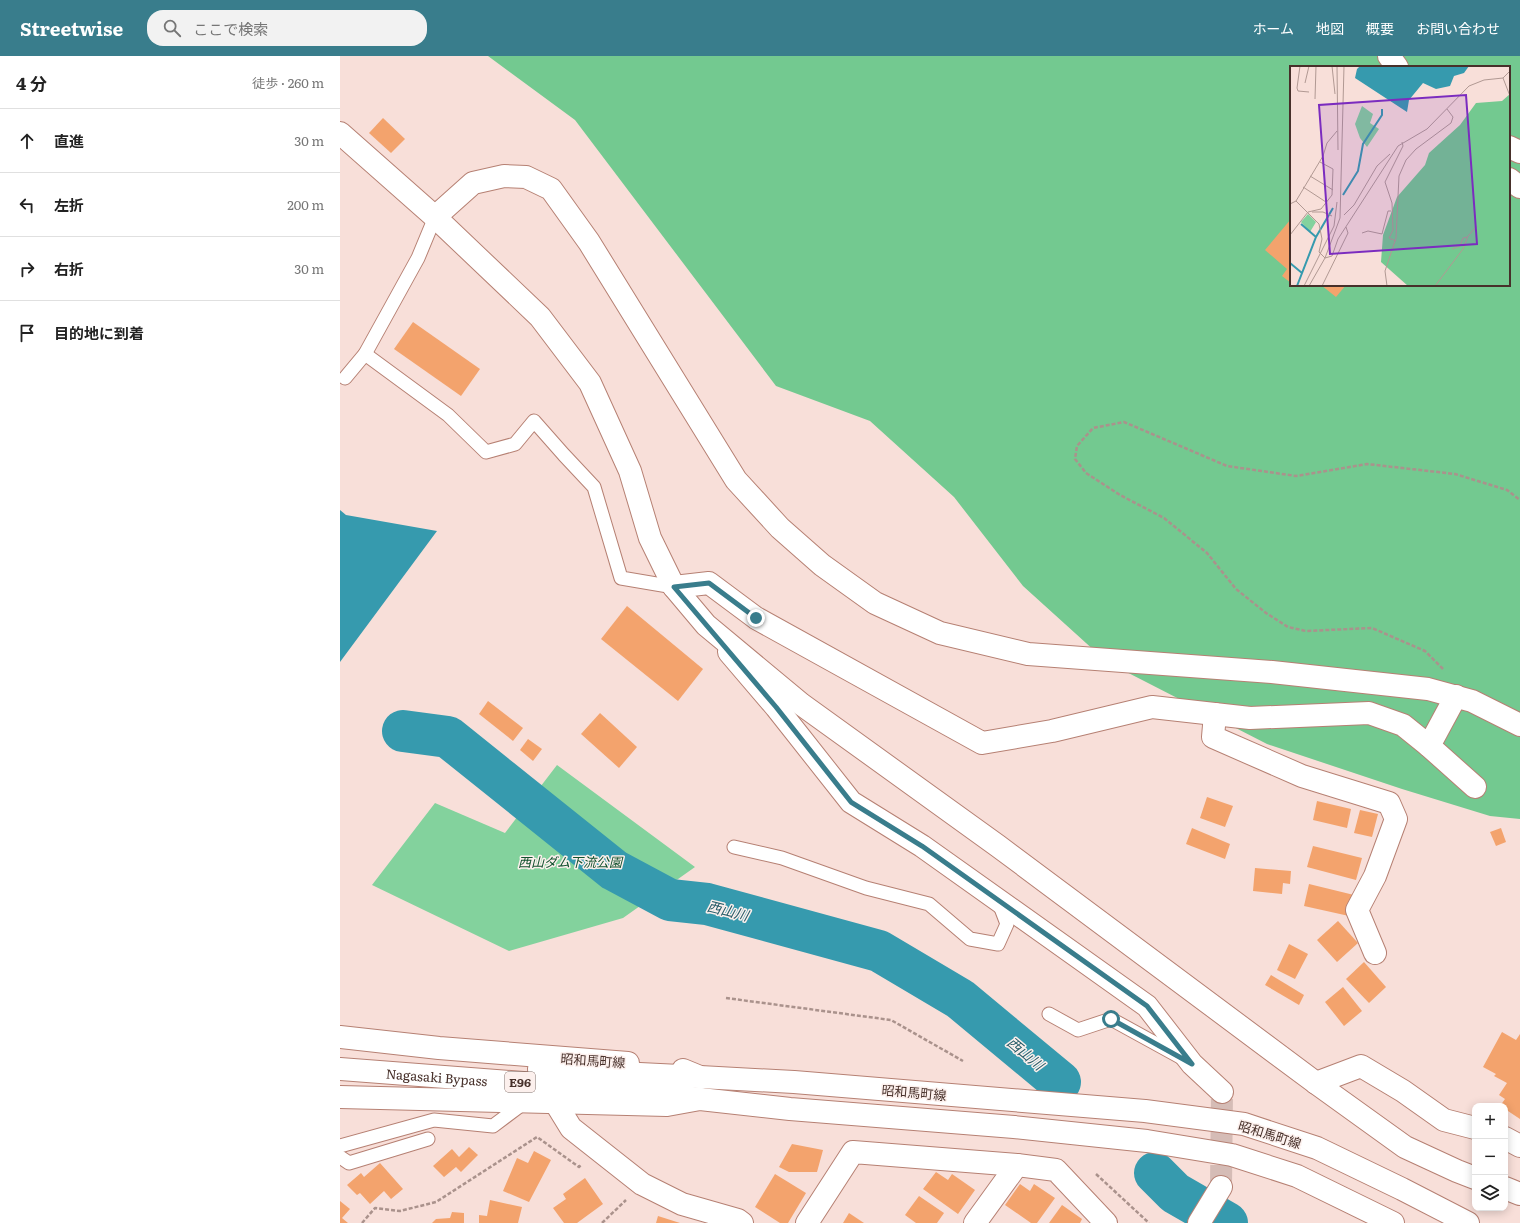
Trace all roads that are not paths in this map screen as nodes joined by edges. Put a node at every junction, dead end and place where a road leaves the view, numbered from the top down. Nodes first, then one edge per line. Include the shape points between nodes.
1 (1388, 56) edge
2 (1396, 66) edge
3 (340, 133) edge
4 (1510, 147) edge
5 (1520, 152) edge
6 (1510, 180) edge
7 (1520, 187) edge
8 (435, 217) junction
9 (365, 354) junction
10 (345, 378) dead end
11 (674, 587) junction
12 (706, 625) junction
13 (1456, 696) junction
14 (1215, 714) junction
15 (1520, 725) edge
16 (1429, 746) junction
17 (1475, 787) dead end
18 (734, 847) dead end
19 (999, 901) junction
20 (1375, 953) dead end
21 (1049, 1014) dead end
22 (340, 1037) edge
23 (340, 1058) edge
24 (1192, 1064) junction
25 (340, 1069) edge
26 (700, 1077) junction
27 (1316, 1083) junction
28 (1222, 1092) dead end
29 (340, 1097) edge
30 (700, 1099) junction
31 (525, 1102) junction
32 (555, 1102) junction
33 (1472, 1127) edge
34 (1507, 1139) edge
35 (428, 1140) dead end
36 (340, 1146) edge
37 (1520, 1146) edge
38 (340, 1157) edge
39 (1017, 1165) junction
40 (1472, 1177) edge
41 (1221, 1187) tunnel mouth
42 (1508, 1189) edge
43 (1520, 1194) edge
44 (742, 1223) edge
45 (807, 1223) edge
46 (975, 1223) edge
47 (1106, 1223) edge
48 (1199, 1223) edge
49 (1393, 1223) edge
50 (1468, 1223) edge

1 - 2 main road
3 - 8 main road
4 - 5 main road
6 - 7 main road
8 - 9 lane via 418,258
8 - 11 main road via 540,317 590,383 630,471 650,538
8 - 13 main road via 473,183 504,176 526,177 552,189 589,242 736,480 780,528 822,565 875,603 940,633 1028,654 1272,672 1428,689
9 - 10 lane
9 - 11 lane via 448,415 486,452 515,444 534,421 594,487 621,578
11 - 12 main road
11 - 14 main road via 709,583 756,618 982,743 1052,731 1152,707
12 - 19 main road via 776,707 851,802 922,846
12 - 27 main road via 801,704 998,846
13 - 15 main road via 1472,701
13 - 16 main road
14 - 16 main road via 1250,718 1368,713 1403,725
14 - 20 main road via 1214,737 1302,776 1389,803 1396,819 1375,876 1358,910
16 - 17 main road
18 - 19 lane via 782,858 866,888 930,904 970,939 998,944 1007,924
19 - 24 main road via 1147,1006
21 - 24 lane via 1078,1030 1111,1019
22 - 26 main road, 昭和馬町線 via 671,1065
23 - 26 main road, Nagasaki Bypass / E96
24 - 28 main road
25 - 30 main road, Nagasaki Bypass / E96 via 641,1092
26 - 50 main road, 昭和馬町線 via 794,1082 1145,1111 1244,1124 1317,1148
27 - 33 main road via 1360,1066 1444,1120
27 - 40 main road via 1405,1146
29 - 31 main road, 昭和馬町線
30 - 32 main road, 昭和馬町線 via 667,1105
30 - 49 main road, 昭和馬町線 via 790,1110 1014,1127 1147,1141 1232,1155 1297,1176
31 - 32 main road, 昭和馬町線
31 - 36 lane via 493,1126 434,1120
32 - 44 main road via 571,1128 642,1184 682,1204
34 - 37 main road
35 - 38 lane via 349,1163
39 - 45 main road via 853,1152
39 - 46 main road
39 - 47 main road via 1056,1170
41 - 48 main road
42 - 43 main road

